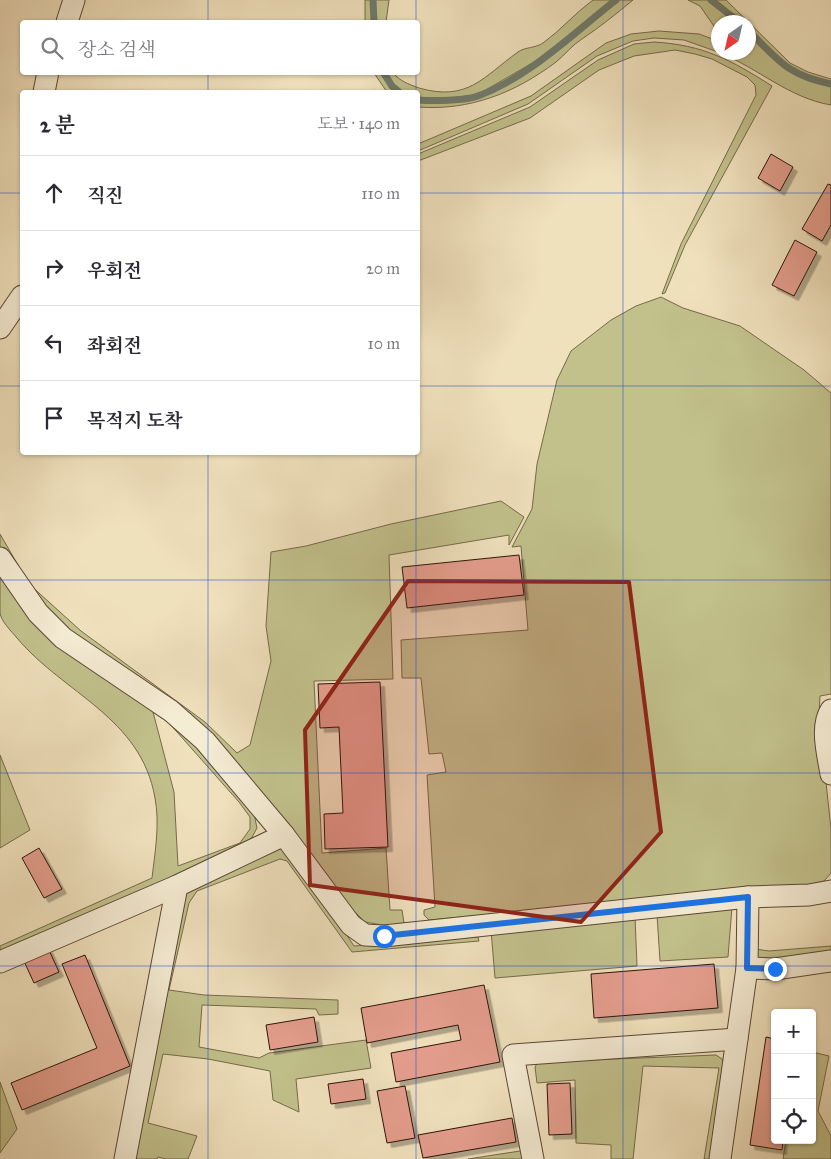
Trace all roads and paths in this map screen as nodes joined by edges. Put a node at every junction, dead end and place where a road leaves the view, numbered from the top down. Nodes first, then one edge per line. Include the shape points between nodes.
1 (74, 0) edge
2 (68, 20) edge
3 (47, 75) edge
4 (44, 90) edge
5 (20, 299) edge
6 (0, 328) edge
7 (0, 558) edge
8 (831, 710) edge
9 (831, 774) edge
10 (284, 835) junction
11 (178, 886) junction
12 (831, 891) edge
13 (748, 897) junction
14 (0, 962) edge
15 (831, 962) edge
16 (747, 968) junction
17 (737, 1039) junction
18 (125, 1159) edge
19 (533, 1159) edge
20 (720, 1159) edge

1 - 2 street
3 - 4 street
5 - 6 street
7 - 10 street via 30,603 51,627 78,650 171,712 205,741
8 - 9 street via 827,716
10 - 11 street
10 - 13 street via 338,910 357,931 365,935 384,936
11 - 14 street
11 - 18 street
12 - 13 street
13 - 16 street
15 - 16 street via 775,969
16 - 17 street
17 - 19 street via 513,1055
17 - 20 street

